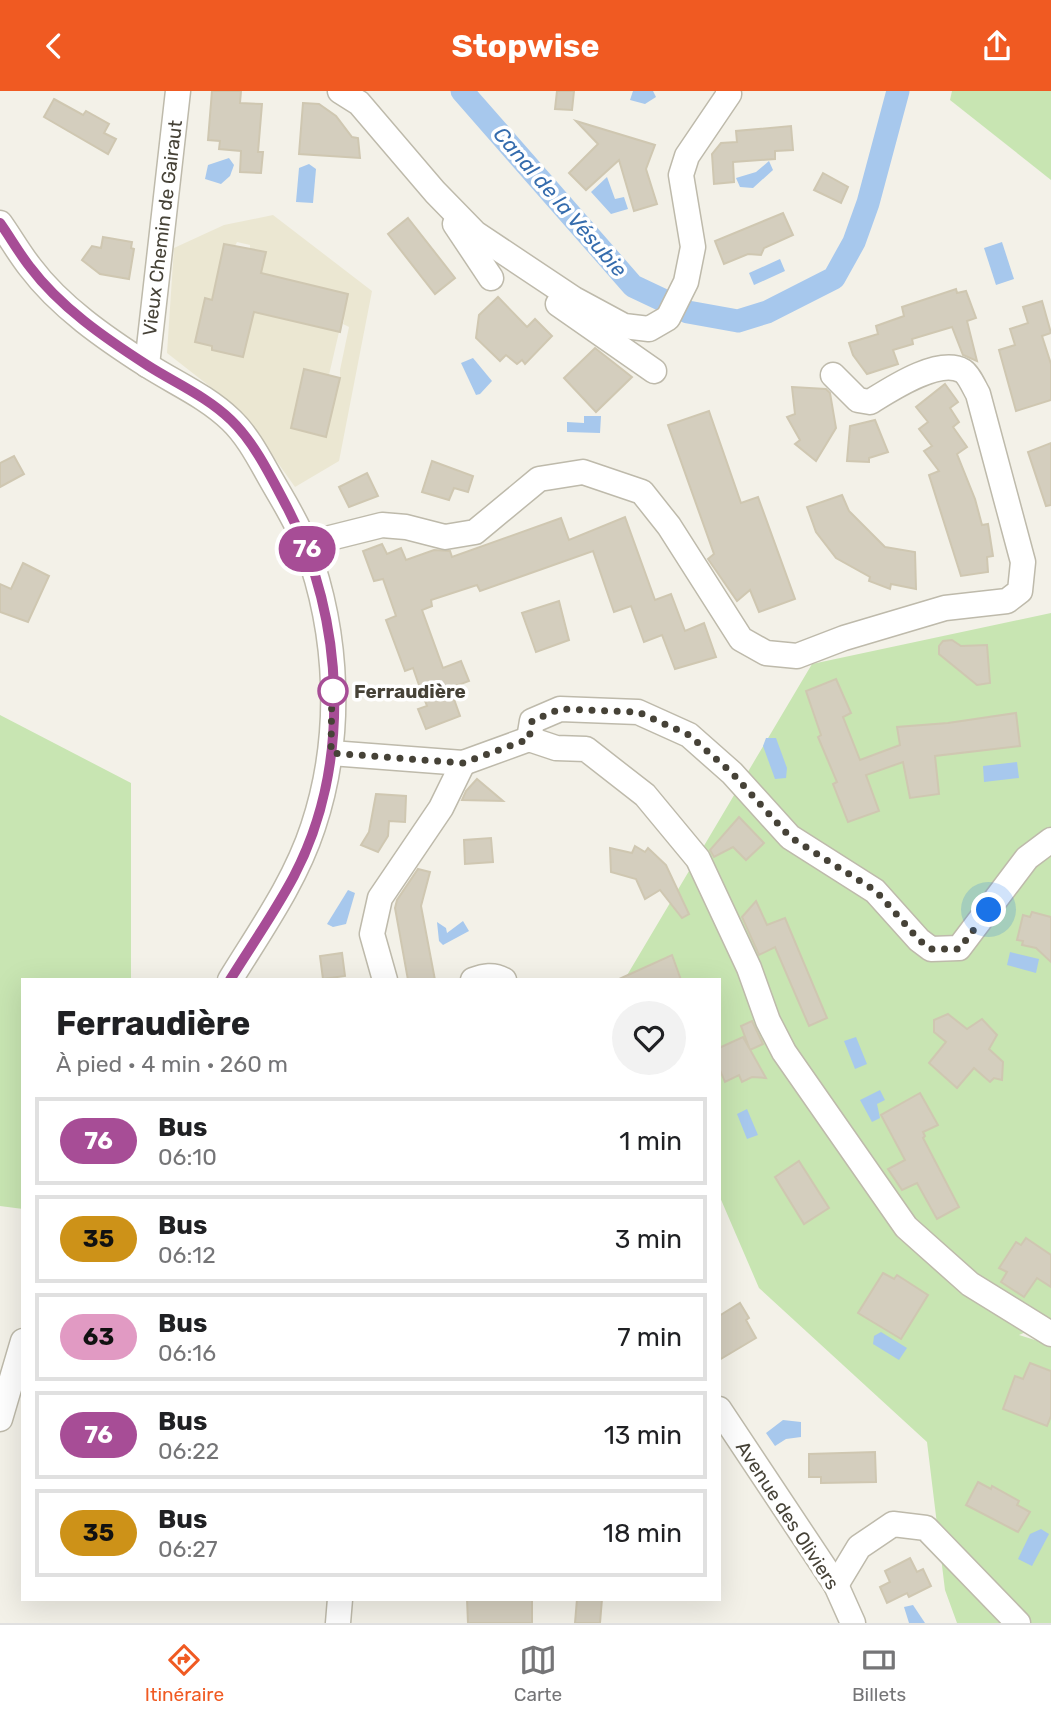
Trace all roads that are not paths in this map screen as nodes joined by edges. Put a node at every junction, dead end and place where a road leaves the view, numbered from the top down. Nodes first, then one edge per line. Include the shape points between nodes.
1 (178, 91) edge
2 (340, 91) edge
3 (728, 91) edge
4 (440, 197) junction
5 (0, 223) edge
6 (532, 271) junction
7 (491, 278) dead end
8 (147, 365) junction
9 (654, 372) dead end
10 (833, 376) dead end
11 (306, 544) junction
12 (529, 739) junction
13 (331, 753) junction
14 (463, 763) junction
15 (1051, 840) edge
16 (231, 978) edge
17 (384, 978) edge
18 (478, 978) edge
19 (500, 978) edge
20 (1051, 1334) edge
21 (21, 1348) edge
22 (721, 1412) edge
23 (0, 1419) edge
24 (836, 1585) junction
25 (340, 1601) edge
26 (338, 1623) edge
27 (853, 1623) edge
28 (1018, 1623) edge

1 - 8 street, Vieux Chemin de Gairaut
2 - 4 street via 359,103
3 - 6 street via 687,156 681,175 693,247 686,282 668,317 649,330 624,326
4 - 6 street via 475,233
4 - 7 street
5 - 8 street via 30,268 58,298
6 - 9 street via 554,301
8 - 11 street via 209,401 233,421
10 - 11 street via 858,400 870,402 938,368 965,372 978,394 1023,562 1020,591 1007,601 945,608 797,656 766,653 741,639 642,492 583,472 539,479 475,532 445,537 382,525
11 - 13 street via 328,624
12 - 14 street
12 - 15 street via 532,721 560,709 638,712 689,735 732,773 790,837 876,891 931,949 959,949 1027,857
12 - 20 street via 556,748 586,748 645,795 698,859 784,1052 906,1227 970,1283
13 - 14 street
13 - 16 street via 313,827 294,875
14 - 17 street via 441,808 380,898 372,934
18 - 19 street
21 - 23 street
22 - 24 street, Avenue des Oliviers
24 - 27 street, Avenue des Oliviers
24 - 28 street via 859,1547 893,1524 926,1528
25 - 26 street

